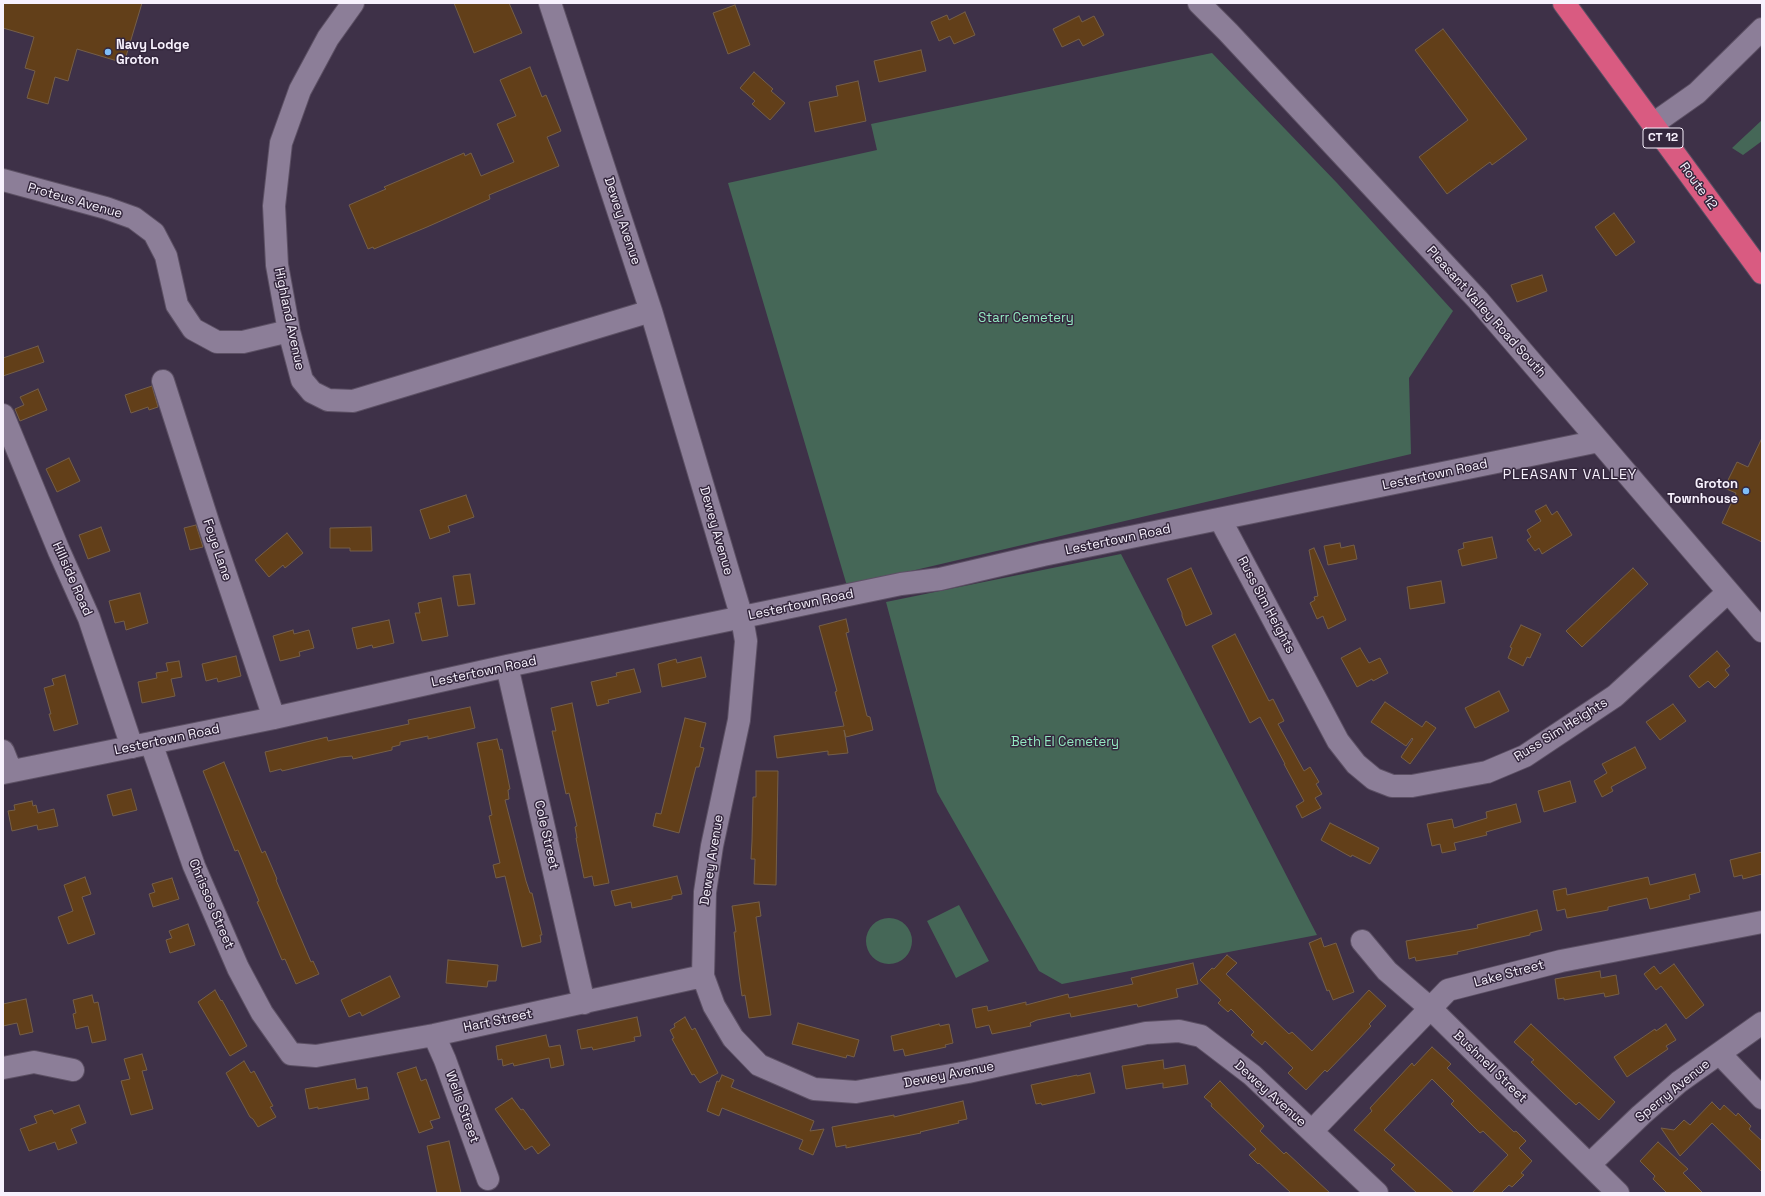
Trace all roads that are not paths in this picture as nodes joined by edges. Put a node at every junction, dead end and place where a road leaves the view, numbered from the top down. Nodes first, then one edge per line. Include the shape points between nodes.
1 (353, 3) edge
2 (550, 3) edge
3 (1199, 3) edge
4 (1564, 3) edge
5 (1762, 29) edge
6 (1652, 124) junction
7 (3, 180) edge
8 (1762, 273) edge
9 (651, 311) junction
10 (289, 331) junction
11 (163, 381) dead end
12 (3, 415) edge
13 (1599, 441) junction
14 (1220, 519) junction
15 (1728, 592) junction
16 (742, 618) junction
17 (1762, 632) edge
18 (507, 666) junction
19 (274, 718) junction
20 (141, 745) junction
21 (3, 751) edge
22 (7, 772) edge
23 (1762, 922) edge
24 (1362, 942) dead end
25 (703, 976) junction
26 (584, 1003) junction
27 (1430, 1008) junction
28 (1762, 1023) edge
29 (434, 1035) junction
30 (291, 1054) joint
31 (1720, 1054) junction
32 (3, 1068) edge
33 (73, 1070) dead end
34 (1762, 1098) edge
35 (1312, 1131) junction
36 (1590, 1164) junction
37 (488, 1179) dead end
38 (1377, 1193) edge
39 (1618, 1193) edge

1 - 10 street, Highland Avenue via 328,38 300,90 281,143 274,206 277,265
2 - 9 street, Dewey Avenue
3 - 13 street, Pleasant Valley Road South via 1478,300
4 - 6 highway, Route 12 / CT 12
5 - 6 street via 1697,92
6 - 8 highway, Route 12 / CT 12
7 - 10 street, Proteus Avenue via 134,218 154,234 166,256 177,304 193,329 217,342 243,342
9 - 10 street, Highland Avenue via 353,401 328,400 312,392 302,380
9 - 16 street, Dewey Avenue
11 - 19 street, Foye Lane
12 - 20 street, Hillside Road
13 - 14 street, Lestertown Road
13 - 15 street, Pleasant Valley Road South
14 - 15 street, Russ Sim Heights via 1338,741 1356,764 1374,779 1392,786 1412,786 1480,773 1524,756 1615,696
14 - 16 street, Lestertown Road
15 - 17 street, Pleasant Valley Road South
16 - 18 street, Lestertown Road
16 - 25 street, Dewey Avenue via 746,641 739,720 712,846 705,892
18 - 19 street, Lestertown Road
18 - 26 street, Cole Street
19 - 20 street, Lestertown Road
20 - 22 street, Lestertown Road
20 - 30 street, Chrissos Street via 238,968 262,1013
21 - 22 street
23 - 27 street, Lake Street via 1561,961 1448,990
24 - 27 street, Bushnell Street via 1387,971
25 - 26 street, Hart Street
25 - 35 street, Dewey Avenue via 714,1006 733,1038 759,1065 814,1089 856,1092 968,1072 1146,1032 1179,1031 1201,1036 1252,1075
26 - 29 street, Hart Street
27 - 35 street, Lake Street
27 - 36 street, Bushnell Street
28 - 31 street, Sperry Avenue
29 - 30 street, Hart Street via 316,1056
29 - 37 street, Wells Street
31 - 34 street
31 - 36 street, Sperry Avenue via 1679,1082
32 - 33 street via 34,1062
35 - 38 street, Dewey Avenue
36 - 39 street, Bushnell Street

